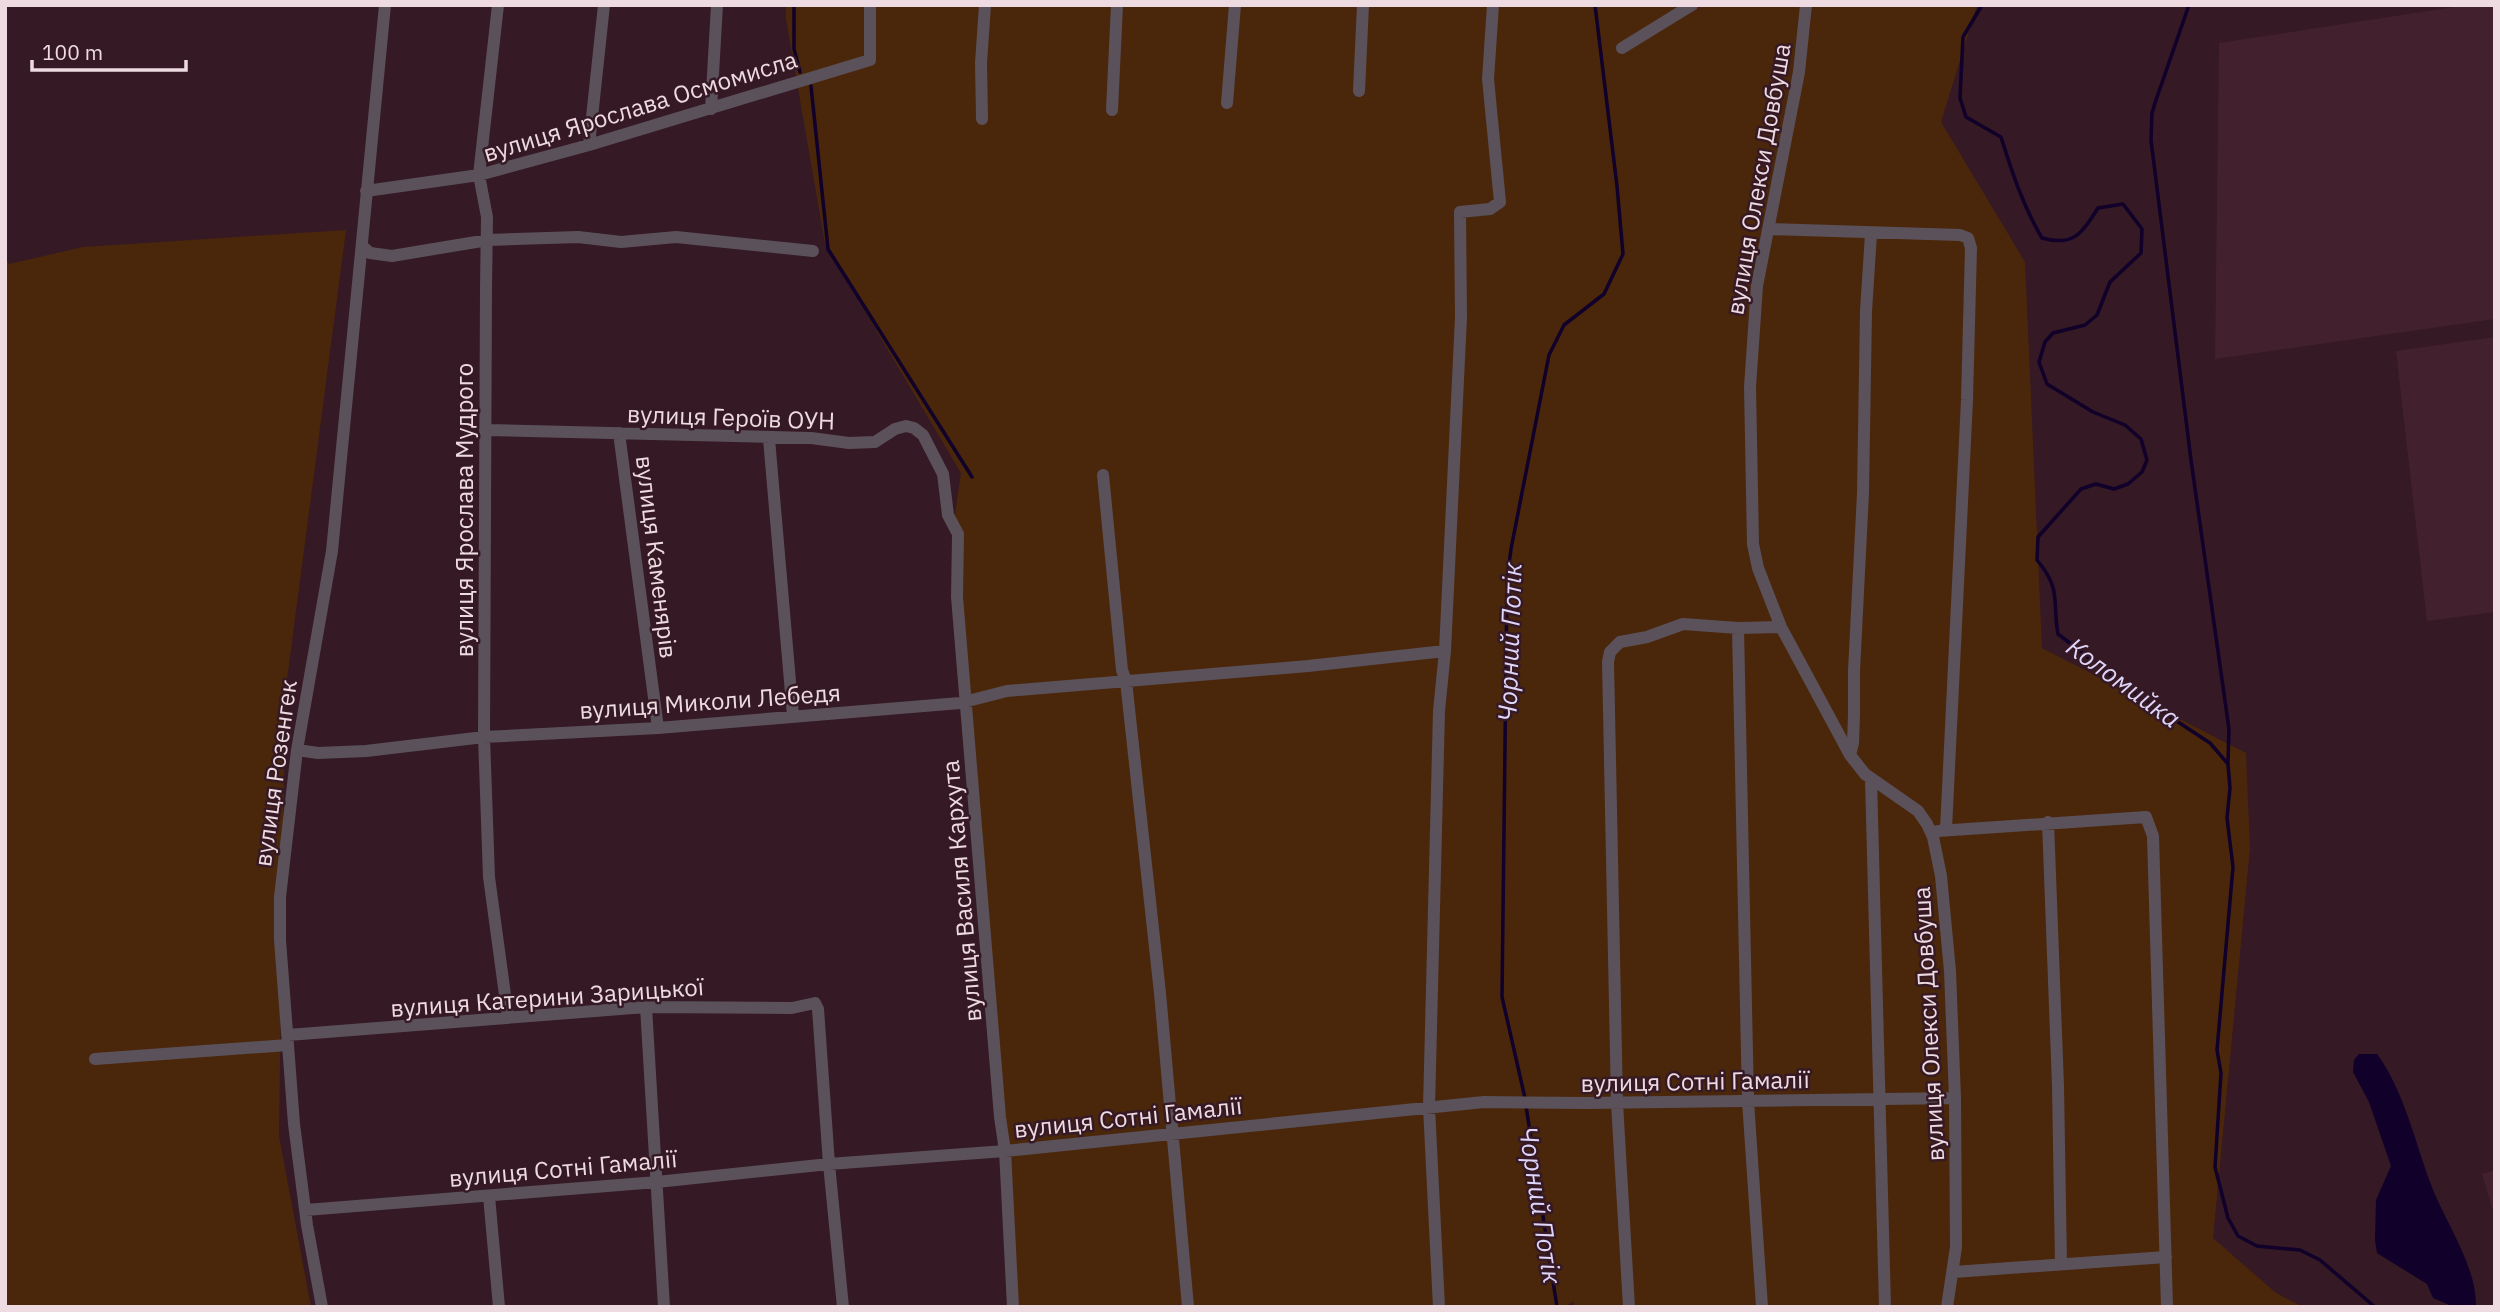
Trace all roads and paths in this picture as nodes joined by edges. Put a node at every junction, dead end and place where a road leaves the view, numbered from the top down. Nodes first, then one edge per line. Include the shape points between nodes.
1 (385, 5) edge
2 (498, 5) edge
3 (604, 5) edge
4 (717, 5) edge
5 (870, 5) edge
6 (985, 5) edge
7 (1118, 5) edge
8 (1234, 5) edge
9 (1363, 5) edge
10 (1493, 5) edge
11 (1692, 5) edge
12 (1806, 5) edge
13 (1622, 48) dead end
14 (1359, 91) dead end
15 (1227, 103) dead end
16 (711, 109) junction
17 (1112, 110) dead end
18 (982, 118) dead end
19 (589, 145) junction
20 (479, 175) junction
21 (366, 191) junction
22 (1768, 229) junction
23 (1871, 234) junction
24 (488, 240) junction
25 (362, 246) junction
26 (813, 251) dead end
27 (485, 430) junction
28 (619, 433) junction
29 (769, 439) junction
30 (943, 474) joint
31 (1102, 475) dead end
32 (1781, 627) junction
33 (1738, 628) junction
34 (1445, 652) junction
35 (1126, 681) junction
36 (966, 702) junction
37 (793, 716) junction
38 (658, 728) junction
39 (484, 737) junction
40 (297, 750) junction
41 (1850, 755) junction
42 (1871, 779) junction
43 (2048, 822) junction
44 (1946, 829) junction
45 (1931, 832) junction
46 (646, 1007) junction
47 (508, 1017) junction
48 (288, 1040) junction
49 (95, 1059) dead end
50 (1955, 1098) junction
51 (1879, 1100) junction
52 (1748, 1101) junction
53 (1617, 1103) junction
54 (1429, 1107) junction
55 (1172, 1134) junction
56 (1005, 1151) junction
57 (829, 1164) junction
58 (657, 1182) junction
59 (489, 1196) junction
60 (306, 1209) junction
61 (2166, 1257) junction
62 (2061, 1264) junction
63 (1954, 1272) junction
64 (322, 1307) edge
65 (499, 1307) edge
66 (664, 1307) edge
67 (843, 1307) edge
68 (1013, 1307) edge
69 (1188, 1307) edge
70 (1439, 1307) edge
71 (1629, 1307) edge
72 (1762, 1307) edge
73 (1885, 1307) edge
74 (1947, 1307) edge
75 (2167, 1307) edge

1 - 21 street, вулиця Розенгек
2 - 20 street, вулиця Ярослава Мудрого
3 - 19 street
4 - 16 street
5 - 16 street, вулиця Ярослава Осмомисла via 870,60
6 - 18 street
7 - 17 street
8 - 15 street
9 - 14 street
10 - 34 street via 1488,79 1501,195 1496,207 1460,212 1461,317
11 - 13 street
12 - 22 street, вулиця Олекси Довбуша via 1799,72
16 - 19 street, вулиця Ярослава Осмомисла
19 - 20 street, вулиця Ярослава Осмомисла
20 - 21 street, вулиця Ярослава Осмомисла
20 - 24 street, вулиця Ярослава Мудрого
21 - 25 street, вулиця Розенгек
22 - 23 street
22 - 32 street, вулиця Олекси Довбуша via 1759,274 1750,387 1752,535 1758,568
23 - 41 street
23 - 44 street via 1960,235 1968,239 1971,248 1968,400
24 - 25 street via 392,256 370,253
24 - 26 street via 578,237 621,242 676,237
24 - 27 street, вулиця Ярослава Мудрого
25 - 40 street, вулиця Розенгек via 332,551
27 - 28 street, вулиця Героїв ОУН
27 - 39 street, вулиця Ярослава Мудрого
28 - 29 street, вулиця Героїв ОУН
28 - 38 street, вулиця Каменярів
29 - 30 street, вулиця Героїв ОУН via 871,443 901,426 911,427 923,435
29 - 37 street
30 - 36 street, вулиця Василя Кархута via 948,515 958,534 957,597
31 - 35 street
32 - 33 street
32 - 41 street, вулиця Олекси Довбуша
33 - 52 street
33 - 53 street via 1683,624 1620,642 1610,652
34 - 35 street, вулиця Миколи Лебедя
34 - 54 street
35 - 36 street, вулиця Миколи Лебедя via 1007,691
35 - 55 street
36 - 37 street, вулиця Миколи Лебедя
36 - 56 street, вулиця Василя Кархута
37 - 38 street, вулиця Миколи Лебедя
38 - 39 street, вулиця Миколи Лебедя
39 - 40 street, вулиця Миколи Лебедя via 366,751
39 - 47 street, вулиця Ярослава Мудрого via 489,877
40 - 48 street, вулиця Розенгек via 280,897
41 - 42 street, вулиця Олекси Довбуша
42 - 45 street, вулиця Олекси Довбуша via 1918,811
42 - 51 street
43 - 44 street
43 - 61 street via 2146,817 2153,836
43 - 62 street
44 - 45 street
45 - 50 street, вулиця Олекси Довбуша via 1941,876 1950,971
46 - 47 street, вулиця Катерини Зарицької
46 - 57 street, вулиця Катерини Зарицької via 792,1008 815,1003
46 - 58 street
47 - 48 street, вулиця Катерини Зарицької
48 - 49 street, вулиця Катерини Зарицької
48 - 60 street, вулиця Розенгек
50 - 51 street, вулиця Сотні Гамалії
50 - 63 street, вулиця Олекси Довбуша
51 - 52 street, вулиця Сотні Гамалії
51 - 73 street
52 - 53 street, вулиця Сотні Гамалії
52 - 72 street
53 - 54 street, вулиця Сотні Гамалії
53 - 71 street
54 - 55 street, вулиця Сотні Гамалії
54 - 70 street
55 - 56 street, вулиця Сотні Гамалії
55 - 69 street
56 - 57 street, вулиця Сотні Гамалії
56 - 68 street, вулиця Василя Кархута
57 - 58 street, вулиця Сотні Гамалії
57 - 67 street
58 - 59 street, вулиця Сотні Гамалії
58 - 66 street
59 - 60 street, вулиця Сотні Гамалії
59 - 65 street
60 - 64 street, вулиця Розенгек
61 - 62 street
61 - 75 street
62 - 63 street
63 - 74 street, вулиця Олекси Довбуша

